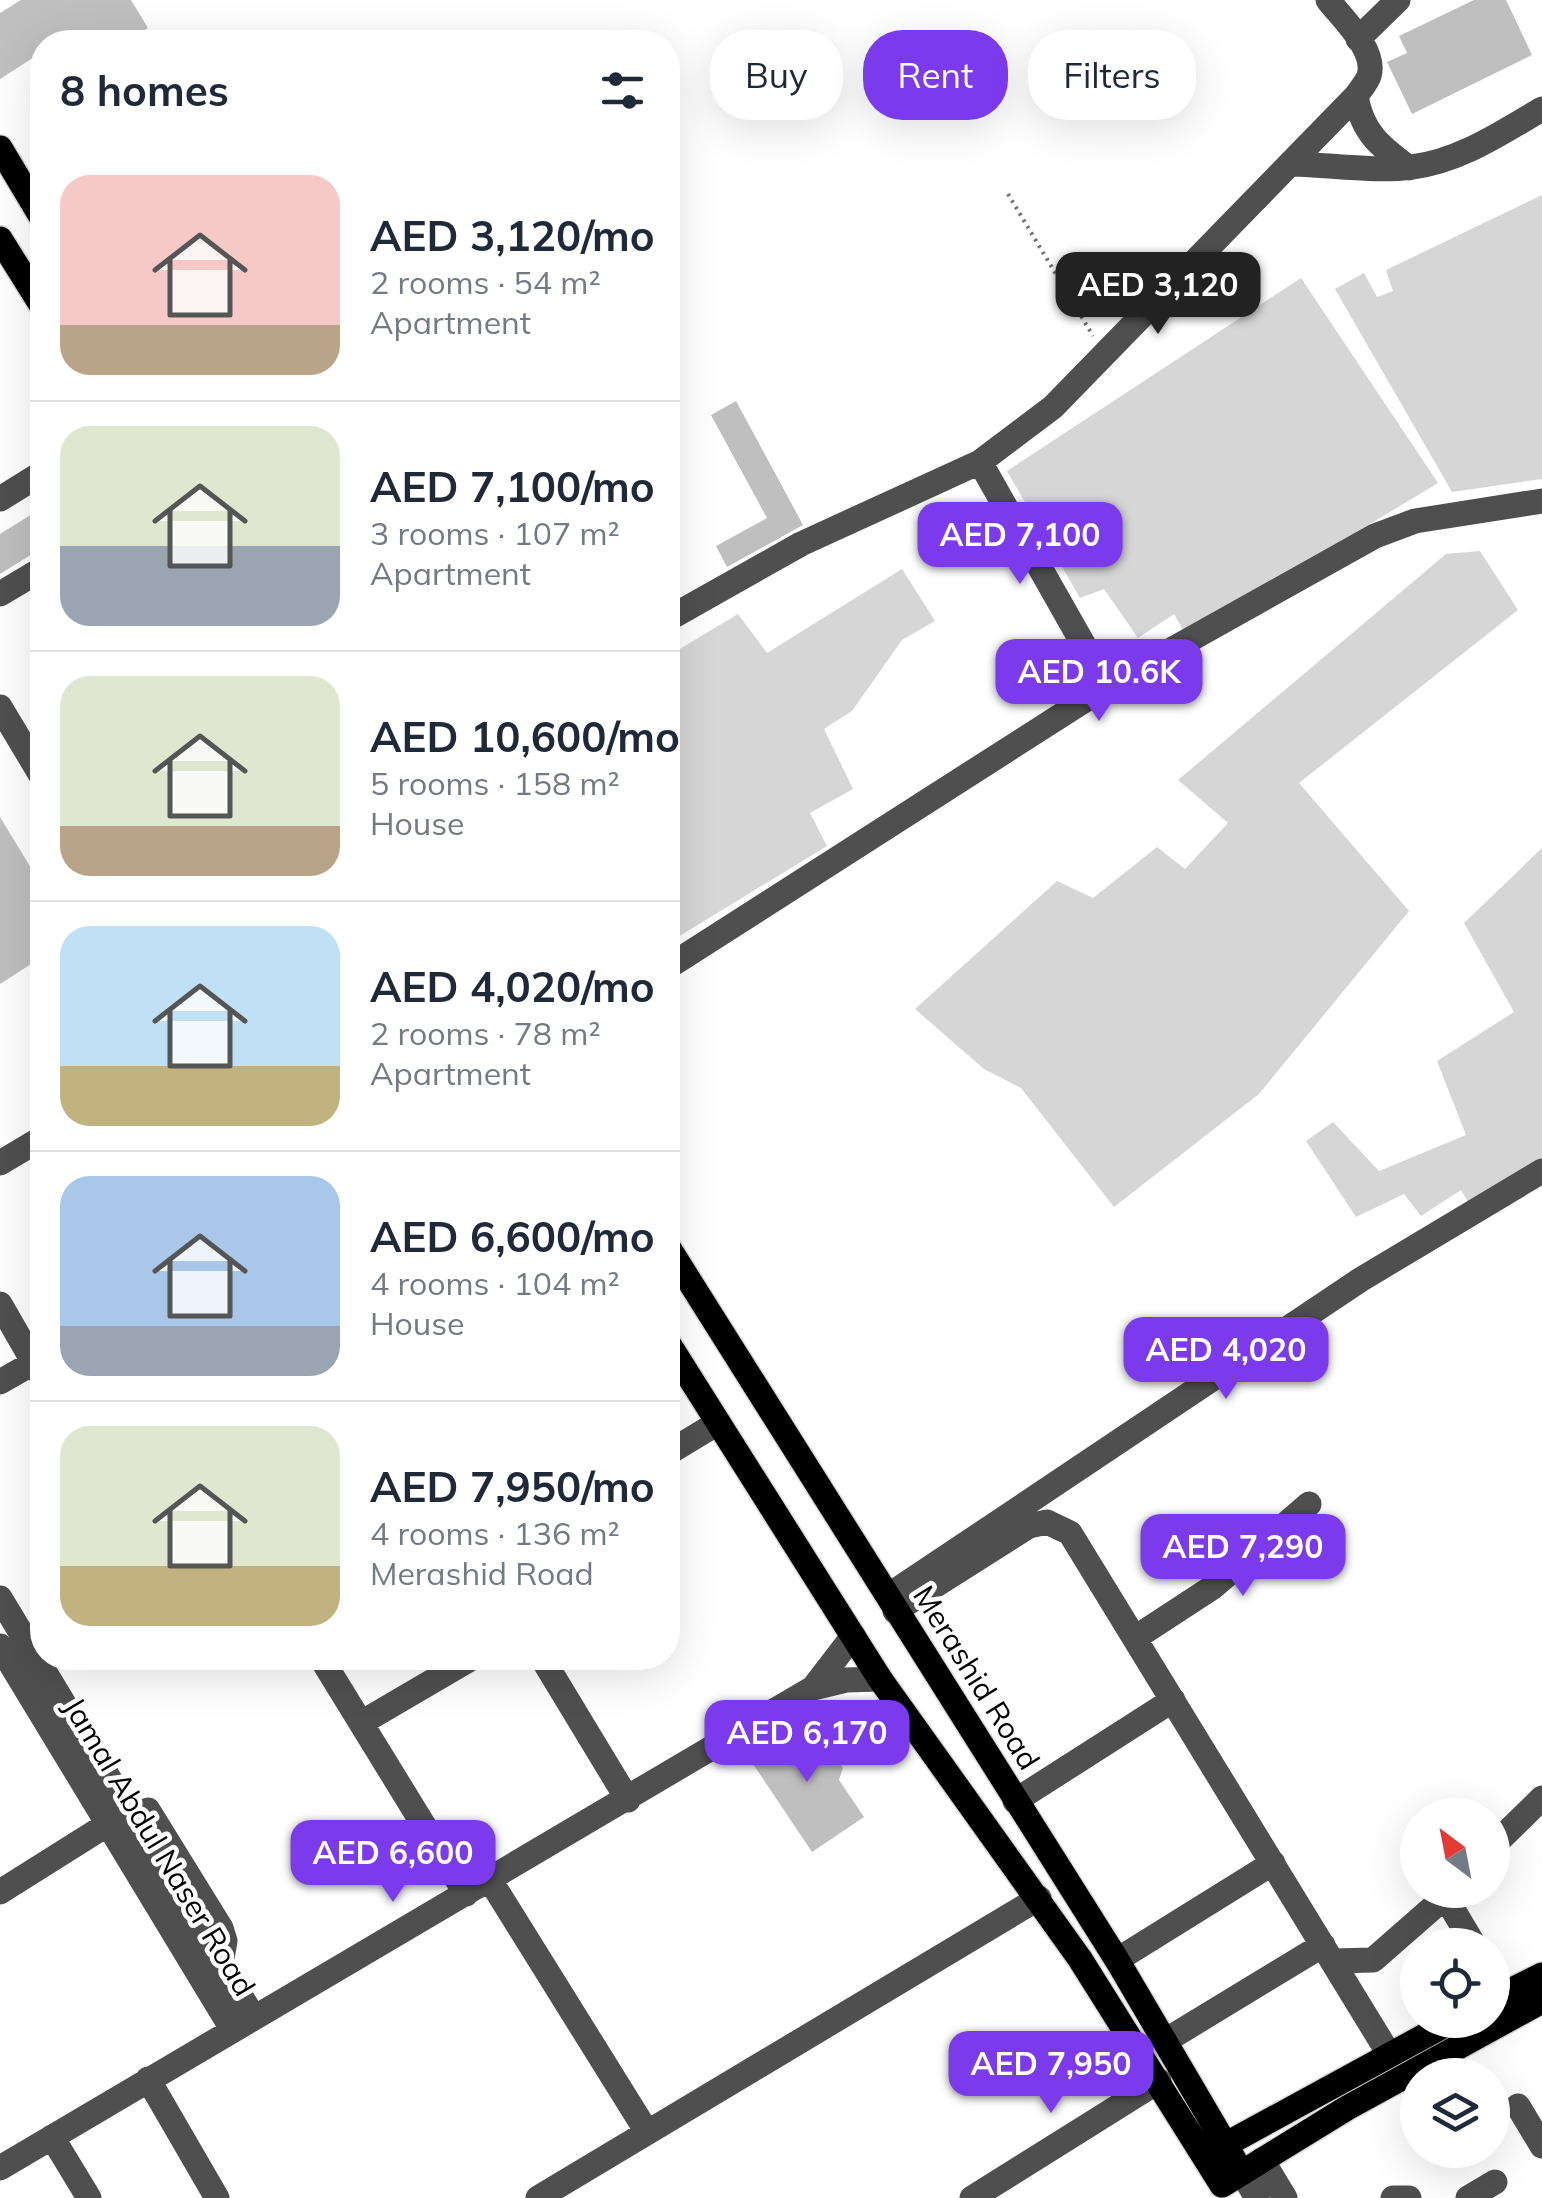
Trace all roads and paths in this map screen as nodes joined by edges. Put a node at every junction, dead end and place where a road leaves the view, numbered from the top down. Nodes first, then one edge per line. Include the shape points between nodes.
1 (1328, 0) edge
2 (1398, 0) edge
3 (1358, 39) junction
4 (1356, 96) junction
5 (1542, 110) edge
6 (0, 148) edge
7 (1293, 164) junction
8 (1409, 168) junction
9 (1008, 194) dead end
10 (30, 198) edge
11 (0, 238) edge
12 (30, 283) edge
13 (1103, 353) junction
14 (980, 462) junction
15 (30, 463) edge
16 (30, 480) edge
17 (0, 481) edge
18 (0, 499) edge
19 (1542, 500) edge
20 (30, 575) edge
21 (0, 594) edge
22 (680, 612) edge
23 (1108, 686) junction
24 (0, 707) edge
25 (30, 757) edge
26 (680, 959) edge
27 (30, 1145) edge
28 (0, 1164) edge
29 (1542, 1171) edge
30 (680, 1267) edge
31 (0, 1304) edge
32 (30, 1350) edge
33 (680, 1362) edge
34 (30, 1370) edge
35 (0, 1382) edge
36 (716, 1424) junction
37 (680, 1446) edge
38 (1309, 1504) dead end
39 (0, 1598) edge
40 (891, 1604) junction
41 (853, 1636) junction
42 (30, 1638) edge
43 (1136, 1638) junction
44 (1, 1651) edge
45 (52, 1670) edge
46 (328, 1670) edge
47 (452, 1670) edge
48 (549, 1670) edge
49 (880, 1679) junction
50 (813, 1688) junction
51 (1173, 1700) junction
52 (361, 1723) junction
53 (987, 1756) junction
54 (948, 1776) junction
55 (1542, 1798) edge
56 (628, 1800) junction
57 (1014, 1801) junction
58 (108, 1824) junction
59 (1510, 1829) edge
60 (1273, 1863) junction
61 (490, 1880) junction
62 (0, 1892) edge
63 (466, 1894) junction
64 (1039, 1898) junction
65 (1434, 1908) edge
66 (1328, 1953) junction
67 (1117, 1960) junction
68 (1542, 1976) edge
69 (1510, 1986) edge
70 (1542, 2001) edge
71 (243, 2024) junction
72 (1420, 2038) edge
73 (1165, 2041) junction
74 (1390, 2054) junction
75 (148, 2079) junction
76 (1159, 2081) junction
77 (1518, 2106) dead end
78 (647, 2132) junction
79 (52, 2136) junction
80 (1542, 2146) edge
81 (1215, 2150) junction
82 (0, 2168) edge
83 (1239, 2179) edge
84 (1495, 2182) dead end
85 (89, 2198) edge
86 (217, 2198) edge
87 (538, 2198) edge
88 (972, 2198) edge
89 (1257, 2198) edge
90 (1285, 2198) edge
91 (1393, 2198) edge
92 (1410, 2198) edge
93 (1468, 2198) edge

1 - 3 street
2 - 3 street
3 - 4 street via 1370,74
4 - 7 street
4 - 8 street via 1366,131
5 - 8 street via 1475,148
6 - 10 main road
7 - 8 street
7 - 13 street
9 - 13 path
11 - 12 main road
13 - 14 street via 1053,407
14 - 22 street via 800,544
14 - 23 street
15 - 17 street
16 - 18 street
19 - 23 street via 1415,521 1375,536
20 - 21 street
23 - 26 street
24 - 25 street
27 - 28 street
29 - 40 street via 1360,1280
30 - 40 main road, Merashid Road
31 - 32 street
33 - 36 main road, Merashid Road
34 - 35 street
36 - 37 street
36 - 41 main road, Merashid Road
38 - 43 street via 1213,1587
39 - 42 street, Jamal Abdul Naser Road
40 - 43 street via 1021,1530 1047,1522 1070,1533
40 - 53 main road, Merashid Road
41 - 49 main road, Merashid Road
41 - 50 street
43 - 51 street
44 - 58 street, Jamal Abdul Naser Road
45 - 71 street, Jamal Abdul Naser Road via 221,1964
46 - 52 street
47 - 52 street
48 - 56 street
49 - 50 street
49 - 54 main road, Merashid Road
50 - 56 street
51 - 57 street
51 - 60 street
52 - 63 street
53 - 54 main road via 976,1772
53 - 57 main road, Merashid Road
54 - 64 main road, Merashid Road
55 - 59 street
56 - 61 street
57 - 67 main road, Merashid Road
58 - 62 street
58 - 71 street, Jamal Abdul Naser Road
60 - 66 street
60 - 67 street
61 - 63 street
61 - 78 street
63 - 71 street
64 - 76 main road, Merashid Road
64 - 78 street
65 - 66 street via 1373,1960
66 - 73 street
66 - 74 street
67 - 73 main road, Merashid Road
68 - 69 main road
70 - 83 main road via 1416,2068
71 - 75 street
72 - 74 main road
73 - 81 main road, Merashid Road
74 - 81 main road
75 - 79 street
75 - 86 street
76 - 81 main road, Merashid Road
76 - 88 street
77 - 80 street
78 - 87 street
79 - 82 street
79 - 85 street
81 - 83 main road, Merashid Road
83 - 89 street
83 - 90 street
84 - 93 street
91 - 92 street

